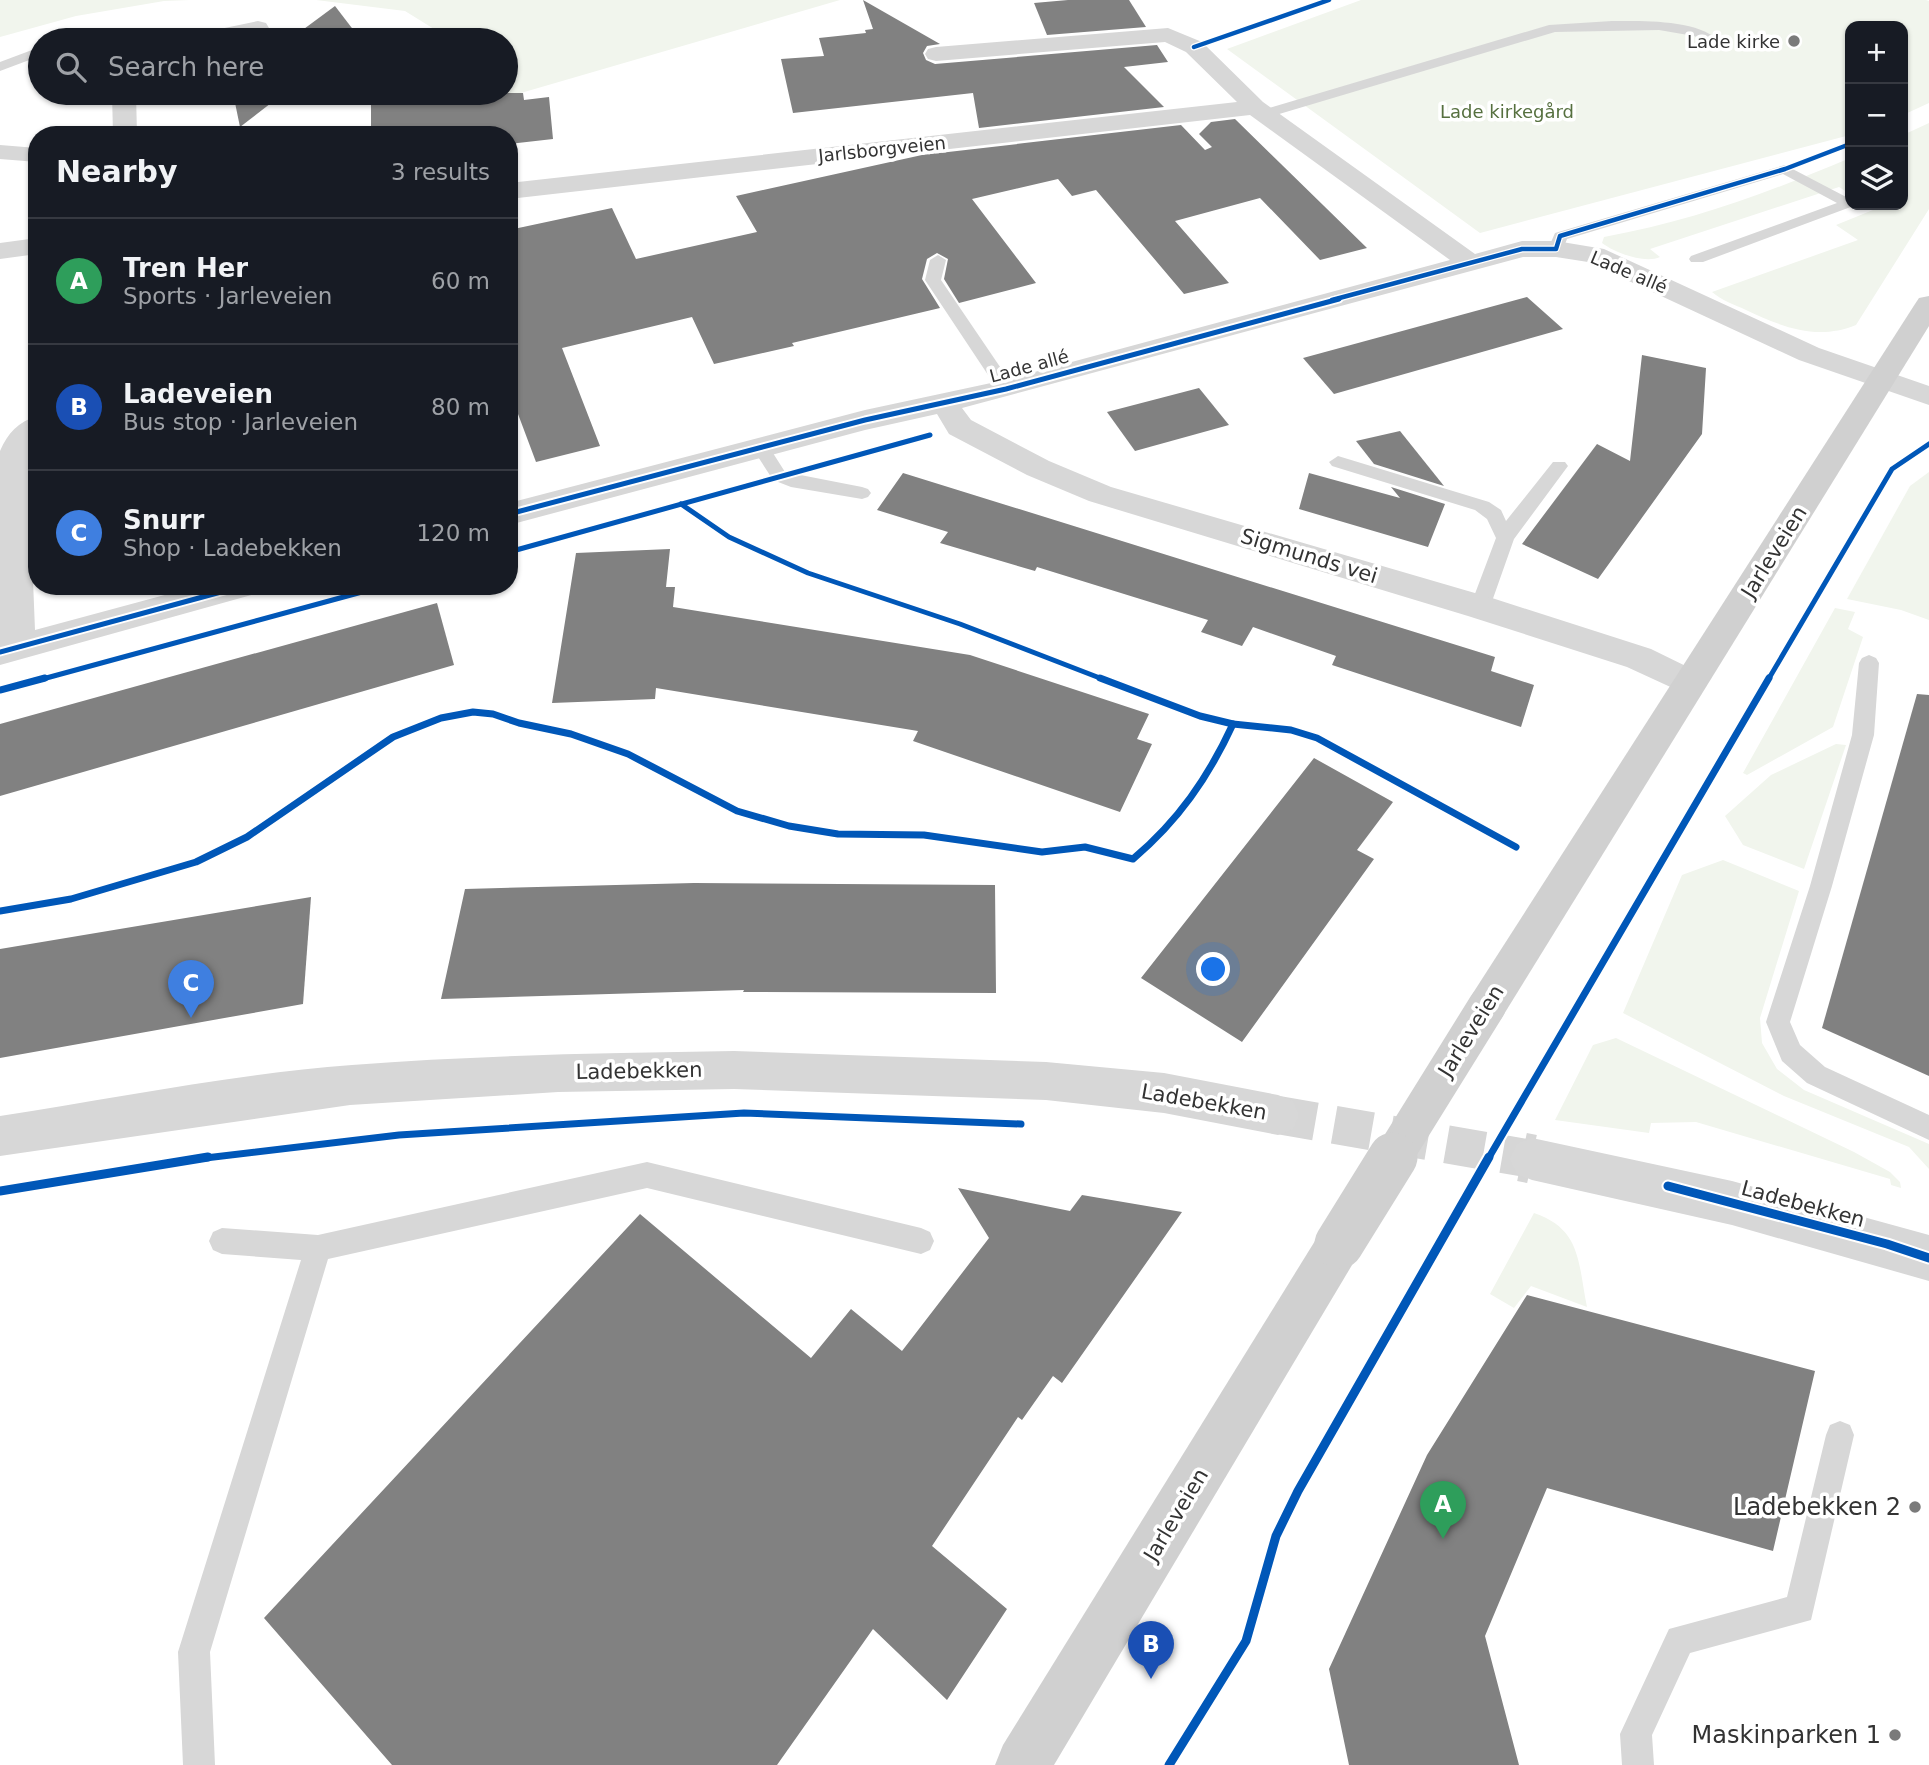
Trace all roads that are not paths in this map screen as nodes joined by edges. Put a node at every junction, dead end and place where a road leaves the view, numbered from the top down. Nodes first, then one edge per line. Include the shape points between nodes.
1 (1711, 40) dead end
2 (936, 54) dead end
3 (28, 56) edge
4 (0, 67) edge
5 (124, 105) edge
6 (1259, 110) junction
7 (125, 126) edge
8 (0, 152) edge
9 (28, 154) edge
10 (518, 190) edge
11 (28, 247) edge
12 (1556, 249) junction
13 (0, 251) edge
14 (1698, 259) dead end
15 (938, 260) dead end
16 (1471, 263) junction
17 (1929, 304) edge
18 (1882, 380) junction
19 (1006, 389) junction
20 (1929, 396) edge
21 (944, 404) junction
22 (28, 432) edge
23 (760, 446) junction
24 (1338, 462) dead end
25 (1559, 467) dead end
26 (862, 493) dead end
27 (518, 512) edge
28 (1504, 538) junction
29 (210, 595) edge
30 (1480, 607) junction
31 (10, 649) edge
32 (1869, 663) dead end
33 (1690, 683) junction
34 (1279, 1115) tunnel mouth
35 (1929, 1128) edge
36 (0, 1136) edge
37 (1532, 1159) tunnel mouth
38 (222, 1241) dead end
39 (921, 1241) dead end
40 (318, 1248) junction
41 (1929, 1258) edge
42 (1840, 1436) dead end
43 (199, 1765) edge
44 (1023, 1765) edge
45 (1638, 1765) edge

1 - 6 lane via 1702,33 1642,26 1554,28
2 - 6 street via 1168,35 1194,47
3 - 4 lane
5 - 7 street
6 - 10 street, Jarlsborgveien
6 - 16 street
8 - 9 street
11 - 13 street
12 - 14 lane via 1560,236 1785,169 1849,204
12 - 16 street, Lade allé via 1522,249
12 - 18 street, Lade allé via 1595,255 1809,354
15 - 19 lane via 933,280
16 - 19 street, Lade allé
17 - 18 main road, Jarleveien
18 - 20 street, Lade allé
18 - 33 main road, Jarleveien
19 - 21 street, Lade allé
21 - 23 street, Lade allé
21 - 30 street, Sigmunds vei via 960,427 1100,494
22 - 31 street via 20,438 13,455
23 - 26 lane via 779,476
23 - 27 street, Lade allé
24 - 28 lane via 1482,506 1494,515
25 - 28 lane
28 - 30 lane
29 - 31 street
30 - 33 street, Sigmunds vei via 1639,658
32 - 35 lane via 1863,735 1778,1022 1791,1053 1816,1075
33 - 44 main road, Jarleveien, bridge via 1339,1244
34 - 36 street, Ladebekken via 1164,1093 1046,1081 720,1070 558,1073 350,1085
37 - 41 street, Ladebekken via 1668,1186
38 - 40 lane
39 - 40 lane via 647,1175
40 - 43 lane via 194,1652
42 - 45 lane via 1800,1609 1680,1640 1636,1734

